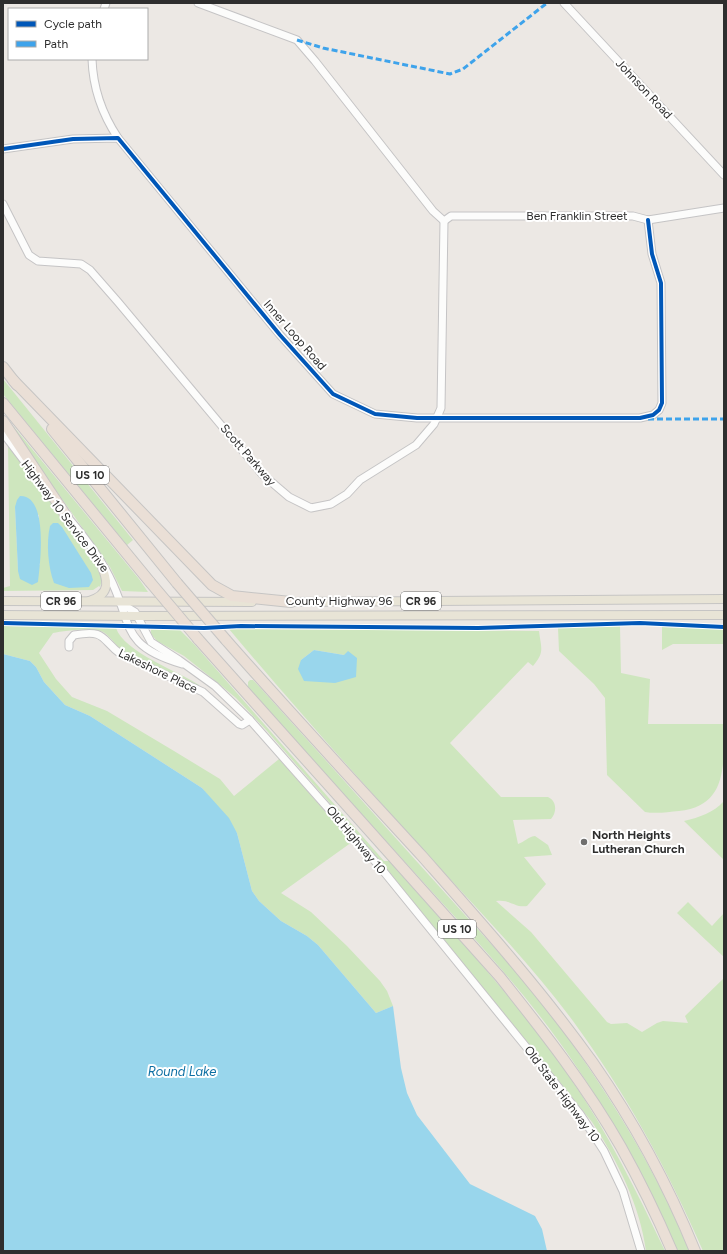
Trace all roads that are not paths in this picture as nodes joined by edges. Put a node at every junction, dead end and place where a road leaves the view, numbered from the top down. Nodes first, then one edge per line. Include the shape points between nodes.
1 (198, 3) edge
2 (564, 3) edge
3 (92, 60) edge
4 (118, 138) junction
5 (3, 149) edge
6 (724, 175) edge
7 (3, 204) edge
8 (724, 208) edge
9 (648, 220) junction
10 (444, 221) junction
11 (3, 367) edge
12 (13, 380) junction
13 (3, 403) edge
14 (438, 418) junction
15 (3, 421) edge
16 (3, 433) edge
17 (67, 517) junction
18 (100, 562) junction
19 (724, 599) edge
20 (3, 601) edge
21 (78, 602) junction
22 (291, 602) junction
23 (120, 603) junction
24 (3, 615) edge
25 (724, 615) edge
26 (124, 616) junction
27 (138, 616) junction
28 (69, 647) dead end
29 (186, 666) junction
30 (250, 720) junction
31 (512, 1030) joint
32 (641, 1251) edge
33 (672, 1251) edge
34 (695, 1251) edge

1 - 10 street via 297,40 433,211
2 - 6 street, Johnson Road
3 - 4 street, Inner Loop Road via 100,104 106,120
4 - 5 street via 73,139
4 - 14 street, Inner Loop Road via 280,336 334,394 374,414
7 - 14 street, Scott Parkway via 29,256 38,261 81,264 90,270 262,474 289,497 311,508 331,504 347,494 360,480 416,445
8 - 9 street, Ben Franklin Street
9 - 10 street, Ben Franklin Street via 633,216 451,216
9 - 14 street, Inner Loop Road via 652,254 661,283 662,403 659,410 653,415 640,418
10 - 14 street via 441,408
11 - 12 highway, US 10
12 - 22 highway via 212,585 232,596
12 - 34 highway, US 10, bridge via 226,640 486,928 571,1032 636,1130 672,1198
13 - 33 highway, US 10, bridge via 198,639 500,977 543,1031 621,1148
15 - 17 highway
16 - 17 street, Highway 10 Service Drive
17 - 18 street, Highway 10 Service Drive
18 - 21 main road via 106,578 105,591 91,600
18 - 23 street, Highway 10 Service Drive via 110,577
19 - 22 main road, County Highway 96 / CR 96
20 - 21 main road, County Highway 96 / CR 96
21 - 23 main road, County Highway 96 / CR 96
22 - 23 main road, County Highway 96 / CR 96
23 - 26 street, Old Highway 10
23 - 27 street
24 - 26 main road, County Highway 96 / CR 96
25 - 27 main road, County Highway 96 / CR 96
26 - 27 main road, County Highway 96 / CR 96
26 - 29 street, Old Highway 10 via 131,634 144,648
27 - 29 street, Old Highway 10 via 143,631 151,642
28 - 30 street, Lakeshore Place via 69,641 74,635 103,636 122,655 203,692 239,724
29 - 30 street, Old Highway 10 via 215,686
30 - 31 street, Old Highway 10 via 366,850
31 - 32 street, Old State Highway 10 via 580,1114 604,1151 623,1191

